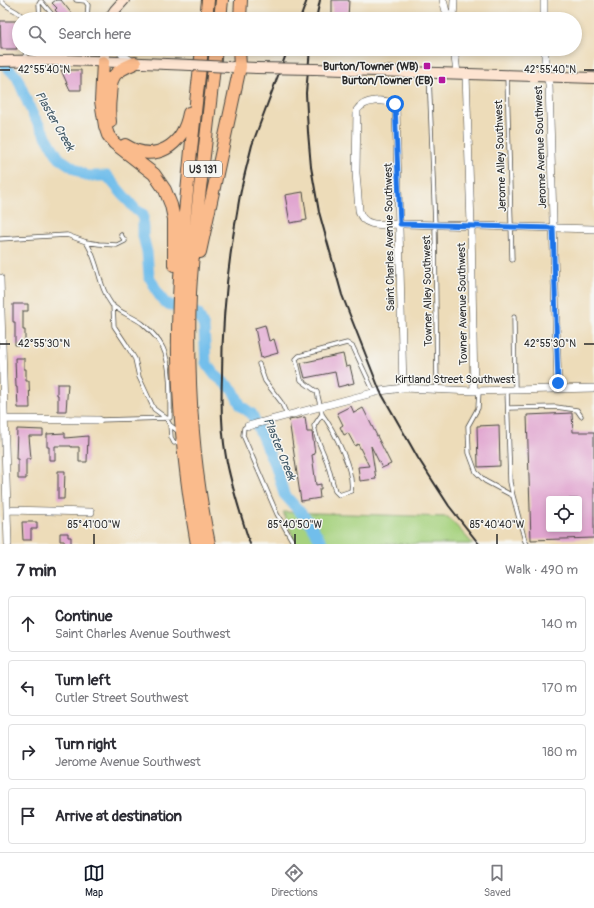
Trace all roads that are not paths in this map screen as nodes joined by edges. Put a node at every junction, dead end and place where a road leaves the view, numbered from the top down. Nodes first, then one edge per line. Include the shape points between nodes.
1 (1, 0) edge
2 (76, 0) edge
3 (124, 0) edge
4 (208, 0) edge
5 (222, 0) edge
6 (240, 0) edge
7 (443, 0) edge
8 (454, 0) edge
9 (544, 0) edge
10 (41, 1) edge
11 (17, 12) edge
12 (40, 12) edge
13 (50, 12) edge
14 (88, 12) edge
15 (113, 12) edge
16 (207, 12) edge
17 (221, 12) edge
18 (240, 12) edge
19 (446, 12) edge
20 (453, 12) edge
21 (544, 12) edge
22 (26, 56) edge
23 (41, 56) edge
24 (104, 56) edge
25 (124, 56) edge
26 (201, 56) edge
27 (215, 56) edge
28 (237, 56) edge
29 (456, 56) edge
30 (545, 56) edge
31 (41, 60) junction
32 (0, 61) edge
33 (26, 61) junction
34 (103, 62) junction
35 (134, 63) junction
36 (234, 67) junction
37 (430, 73) junction
38 (462, 74) junction
39 (507, 75) junction
40 (548, 77) junction
41 (594, 78) edge
42 (197, 94) junction
43 (400, 224) junction
44 (435, 225) junction
45 (471, 225) junction
46 (511, 226) junction
47 (553, 228) junction
48 (594, 229) edge
49 (121, 235) dead end
50 (0, 239) edge
51 (86, 242) junction
52 (512, 260) dead end
53 (0, 278) edge
54 (180, 283) junction
55 (191, 291) junction
56 (113, 306) junction
57 (514, 317) dead end
58 (259, 364) dead end
59 (1, 383) edge
60 (403, 388) junction
61 (594, 388) edge
62 (438, 389) junction
63 (558, 389) junction
64 (507, 390) junction
65 (515, 390) junction
66 (476, 391) junction
67 (374, 392) junction
68 (321, 406) junction
69 (508, 408) junction
70 (322, 414) junction
71 (287, 415) junction
72 (581, 416) dead end
73 (166, 418) junction
74 (5, 419) junction
75 (99, 420) joint
76 (170, 425) junction
77 (248, 426) joint
78 (193, 486) junction
79 (513, 496) junction
80 (8, 510) junction
81 (91, 512) dead end
82 (8, 544) edge
83 (197, 544) edge
84 (209, 544) edge
85 (294, 544) edge
86 (527, 544) edge

1 - 11 lane via 8,8
2 - 14 lane via 85,1
3 - 15 main road
4 - 16 highway
5 - 17 highway
6 - 18 highway
7 - 19 street
8 - 20 street
9 - 21 street
10 - 12 lane
10 - 13 lane
22 - 33 lane
23 - 31 lane
24 - 34 main road
25 - 35 street
26 - 42 highway, US 131
27 - 55 highway, US 131
28 - 36 highway
29 - 38 street, Towner Avenue Southwest
30 - 40 street, Jerome Avenue Southwest
31 - 33 main road
31 - 34 main road
32 - 33 main road
34 - 35 main road
34 - 54 highway via 101,101 104,126 116,146 154,174 165,190 174,219 174,262
35 - 36 main road, bridge
35 - 42 highway via 119,70 112,79 109,103 112,131 131,149 153,152 174,144 184,131 190,105
36 - 37 main road, bridge
36 - 55 highway via 216,181
37 - 38 main road
37 - 44 lane, Towner Alley Southwest
38 - 39 main road
38 - 45 street, Towner Avenue Southwest
39 - 40 main road
39 - 46 lane, Jerome Alley Southwest
40 - 41 main road
40 - 47 street, Jerome Avenue Southwest
42 - 54 highway, US 131
43 - 43 street, Saint Charles Avenue Southwest via 370,224 360,215 356,173 357,110 360,105 367,102 395,104
43 - 44 street
43 - 60 street, Saint Charles Avenue Southwest
44 - 45 street
44 - 62 lane, Towner Alley Southwest
45 - 46 street
45 - 66 street, Towner Avenue Southwest
46 - 47 street
46 - 52 lane, Jerome Alley Southwest
47 - 48 street
47 - 63 street, Jerome Avenue Southwest
49 - 51 lane via 125,242 117,245
50 - 51 lane via 67,235
51 - 56 lane via 100,281
53 - 59 street via 3,348
54 - 78 highway, US 131 via 179,383 183,441
55 - 78 highway, US 131 via 189,340
56 - 73 lane via 114,326 134,359 145,392 154,409
56 - 73 lane via 142,324 157,338 164,349 170,397 170,418
57 - 65 lane
58 - 71 lane via 265,381 281,402
59 - 74 street
60 - 62 street, Kirtland Street Southwest
60 - 67 street, Kirtland Street Southwest
61 - 63 street, Kirtland Street Southwest
62 - 66 street, Kirtland Street Southwest
63 - 65 street, Kirtland Street Southwest
64 - 65 street, Kirtland Street Southwest
64 - 66 street, Kirtland Street Southwest
64 - 69 lane
66 - 79 lane via 478,408 468,426 469,453 476,472 485,481
67 - 68 street, Kirtland Street Southwest
67 - 68 lane via 353,347 347,343 343,344 296,359 301,380 317,392
68 - 70 lane
68 - 71 street, Kirtland Street Southwest
69 - 72 lane via 565,407 577,410
69 - 79 lane via 510,482
70 - 70 lane via 314,426 335,491 339,495 351,491 353,485 346,459
71 - 77 street, Kirtland Street Southwest
73 - 75 lane
73 - 76 lane
74 - 75 street
74 - 80 street
76 - 76 lane via 174,443 178,442 180,432
77 - 85 lane via 244,428 243,435
78 - 83 highway, US 131
78 - 84 highway, US 131
79 - 86 lane
80 - 81 street
80 - 82 street

